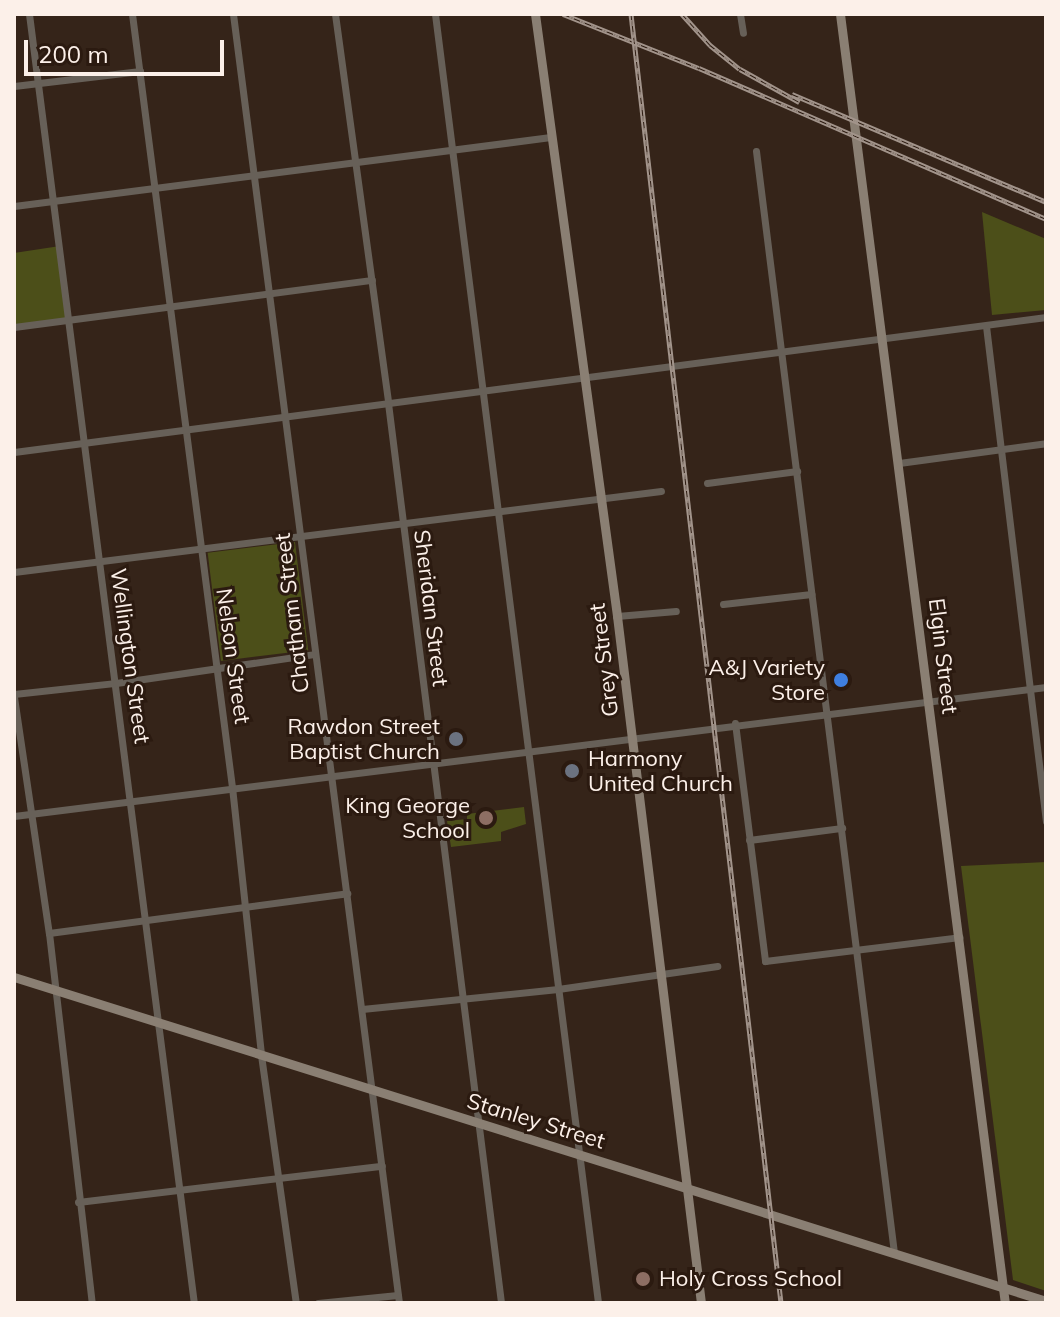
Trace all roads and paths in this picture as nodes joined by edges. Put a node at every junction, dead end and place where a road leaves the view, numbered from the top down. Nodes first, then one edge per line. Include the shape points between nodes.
1 (29, 14) edge
2 (132, 14) edge
3 (233, 14) edge
4 (335, 14) edge
5 (435, 14) edge
6 (535, 14) edge
7 (740, 14) edge
8 (840, 14) edge
9 (743, 33) dead end
10 (140, 71) junction
11 (38, 82) junction
12 (14, 86) edge
13 (551, 137) junction
14 (453, 150) junction
15 (756, 151) dead end
16 (355, 162) junction
17 (255, 175) junction
18 (153, 187) junction
19 (54, 201) junction
20 (14, 206) edge
21 (372, 280) junction
22 (271, 295) junction
23 (169, 308) junction
24 (1046, 317) edge
25 (70, 320) junction
26 (986, 326) junction
27 (14, 327) edge
28 (884, 341) junction
29 (782, 352) junction
30 (584, 377) junction
31 (481, 390) junction
32 (388, 403) junction
33 (286, 415) junction
34 (185, 429) junction
35 (83, 442) junction
36 (1046, 443) edge
37 (1001, 449) junction
38 (14, 452) edge
39 (899, 463) junction
40 (797, 471) junction
41 (707, 483) dead end
42 (661, 491) dead end
43 (601, 497) junction
44 (499, 510) junction
45 (402, 523) junction
46 (301, 535) junction
47 (200, 548) junction
48 (100, 562) junction
49 (14, 572) edge
50 (811, 594) junction
51 (723, 604) dead end
52 (676, 611) dead end
53 (617, 616) junction
54 (314, 654) junction
55 (216, 669) junction
56 (116, 683) junction
57 (1046, 687) edge
58 (1030, 689) junction
59 (14, 695) edge
60 (931, 700) junction
61 (826, 713) junction
62 (735, 723) junction
63 (631, 737) junction
64 (529, 749) junction
65 (433, 761) junction
66 (330, 774) junction
67 (232, 787) junction
68 (131, 801) junction
69 (30, 813) junction
70 (14, 816) edge
71 (1046, 821) edge
72 (842, 828) junction
73 (749, 840) junction
74 (347, 893) junction
75 (244, 908) junction
76 (146, 921) junction
77 (49, 933) junction
78 (960, 937) junction
79 (858, 950) junction
80 (717, 966) dead end
81 (660, 974) junction
82 (14, 977) edge
83 (558, 989) junction
84 (55, 990) junction
85 (463, 998) junction
86 (362, 1009) junction
87 (160, 1022) junction
88 (261, 1055) junction
89 (372, 1089) junction
90 (481, 1124) junction
91 (579, 1153) junction
92 (382, 1166) junction
93 (278, 1178) junction
94 (688, 1187) junction
95 (182, 1191) junction
96 (78, 1202) junction
97 (894, 1253) junction
98 (1004, 1288) junction
99 (399, 1299) edge
100 (1046, 1301) edge
101 (92, 1303) edge
102 (194, 1303) edge
103 (296, 1303) edge
104 (318, 1303) edge
105 (501, 1303) edge
106 (598, 1303) edge
107 (701, 1303) edge
108 (1005, 1303) edge

1 - 11 street, Wellington Street
2 - 10 street, Nelson Street
3 - 17 street, Chatham Street
4 - 16 street, Sheridan Street
5 - 14 street
6 - 13 street, Grey Street
7 - 9 street
8 - 28 street, Elgin Street
10 - 11 street
10 - 18 street, Nelson Street
11 - 12 street
11 - 19 street, Wellington Street
13 - 14 street
13 - 30 street, Grey Street
14 - 16 street
14 - 31 street
15 - 29 street
16 - 17 street
16 - 21 street, Sheridan Street
17 - 18 street
17 - 22 street, Chatham Street
18 - 19 street
18 - 23 street, Nelson Street
19 - 20 street
19 - 25 street, Wellington Street
21 - 22 street
21 - 32 street, Sheridan Street
22 - 23 street
22 - 33 street, Chatham Street
23 - 25 street
23 - 34 street, Nelson Street
24 - 26 street
25 - 27 street
25 - 35 street, Wellington Street
26 - 28 street
26 - 37 street
28 - 29 street
28 - 39 street, Elgin Street
29 - 30 street
29 - 40 street
30 - 31 street
30 - 43 street, Grey Street
31 - 32 street
31 - 44 street
32 - 33 street
32 - 45 street, Sheridan Street
33 - 34 street
33 - 46 street, Chatham Street
34 - 35 street
34 - 47 street, Nelson Street
35 - 38 street
35 - 48 street, Wellington Street
36 - 37 street
37 - 39 street
37 - 58 street
39 - 60 street, Elgin Street
40 - 41 street
40 - 50 street
42 - 43 street
43 - 44 street
43 - 53 street, Grey Street
44 - 45 street
44 - 64 street
45 - 46 street
45 - 65 street, Sheridan Street
46 - 47 street
46 - 54 street, Chatham Street
47 - 48 street
47 - 55 street, Nelson Street
48 - 49 street
48 - 56 street, Wellington Street
50 - 51 street
50 - 61 street
52 - 53 street
53 - 63 street, Grey Street
54 - 55 street
54 - 66 street, Chatham Street
55 - 56 street
55 - 67 street, Nelson Street
56 - 59 street
56 - 68 street, Wellington Street
57 - 58 street
58 - 60 street
58 - 71 street
59 - 69 street
60 - 61 street
60 - 78 street, Elgin Street
61 - 62 street
61 - 72 street
62 - 63 street
62 - 73 street
63 - 64 street
63 - 81 street, Grey Street
64 - 65 street
64 - 83 street
65 - 66 street
65 - 85 street, Sheridan Street
66 - 67 street
66 - 74 street, Chatham Street
67 - 68 street
67 - 75 street, Nelson Street
68 - 69 street
68 - 76 street, Wellington Street
69 - 70 street
69 - 77 street
72 - 73 street
72 - 79 street
73 - 79 street via 765,961
74 - 75 street
74 - 86 street, Chatham Street
75 - 76 street
75 - 88 street, Nelson Street
76 - 77 street
76 - 87 street, Wellington Street
77 - 84 street
78 - 79 street
78 - 98 street, Elgin Street
79 - 97 street
80 - 81 street
81 - 83 street
81 - 94 street, Grey Street
82 - 84 street, Stanley Street
83 - 85 street
83 - 91 street
84 - 87 street, Stanley Street
84 - 96 street
85 - 86 street
85 - 90 street, Sheridan Street
86 - 89 street, Chatham Street
87 - 88 street, Stanley Street
87 - 95 street, Wellington Street
88 - 89 street, Stanley Street
88 - 93 street, Nelson Street
89 - 90 street, Stanley Street
89 - 92 street, Chatham Street
90 - 91 street, Stanley Street
90 - 105 street, Sheridan Street
91 - 94 street, Stanley Street
91 - 106 street
92 - 93 street
92 - 99 street, Chatham Street
93 - 95 street
93 - 103 street, Nelson Street
94 - 97 street, Stanley Street
94 - 107 street, Grey Street
95 - 96 street
95 - 102 street, Wellington Street
96 - 101 street
97 - 98 street, Stanley Street
98 - 100 street, Stanley Street
98 - 108 street, Elgin Street
99 - 104 street

